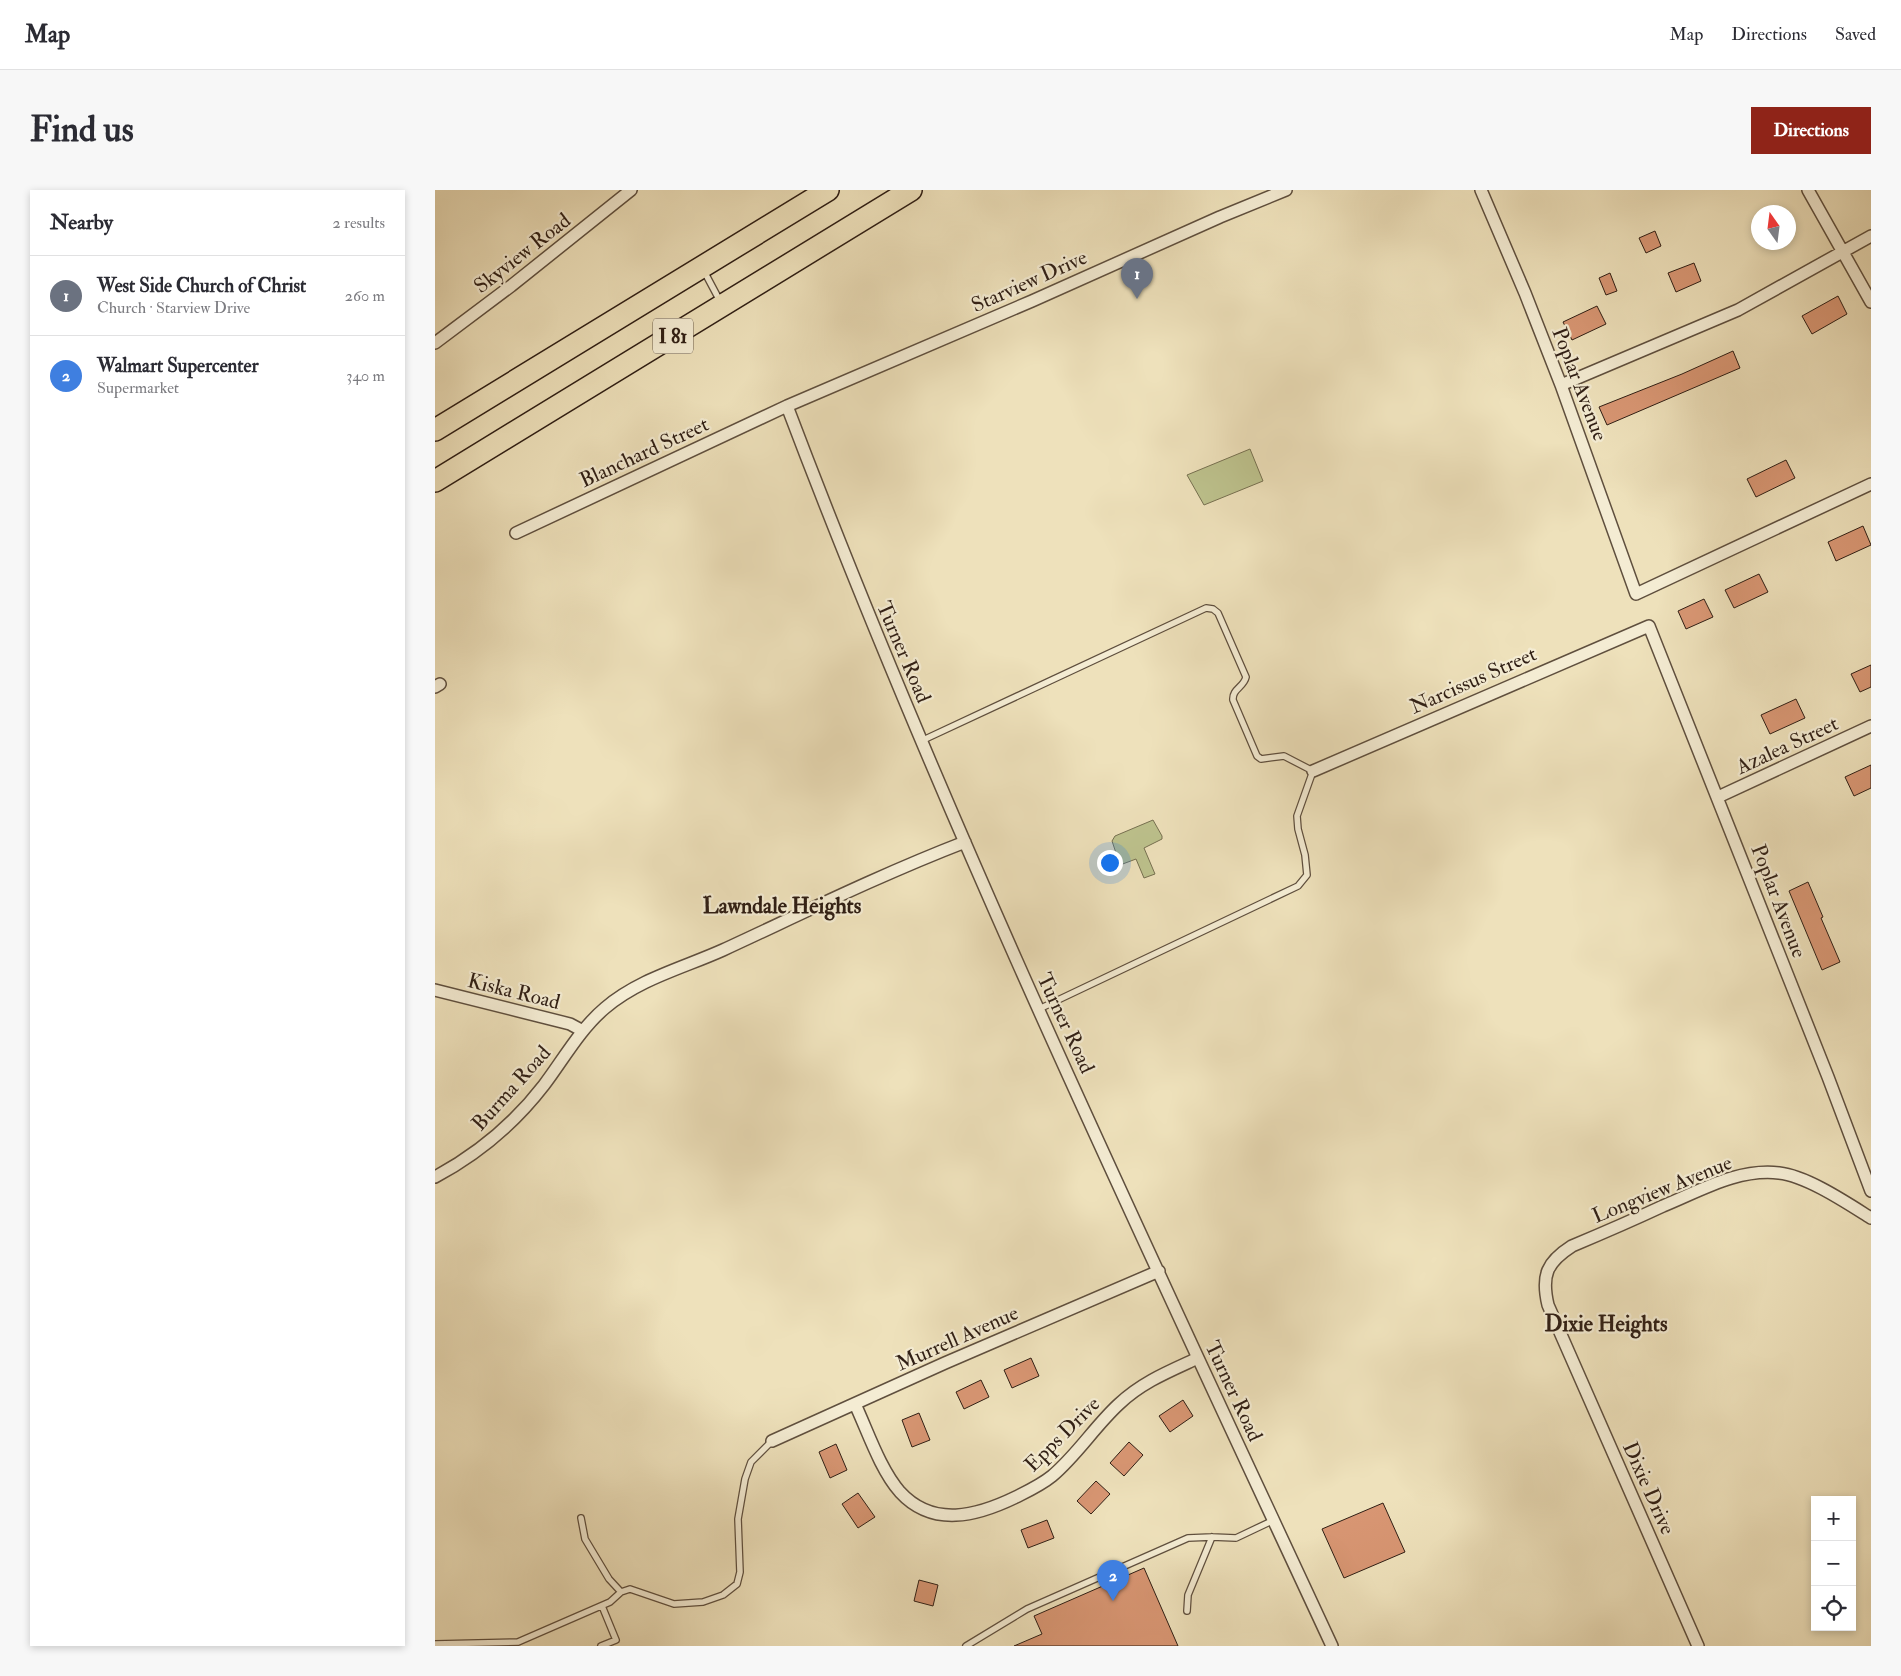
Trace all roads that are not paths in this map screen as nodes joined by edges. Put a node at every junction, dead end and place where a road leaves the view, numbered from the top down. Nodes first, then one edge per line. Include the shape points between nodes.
1 (631, 190) edge
2 (828, 190) edge
3 (911, 190) edge
4 (1286, 190) edge
5 (1481, 190) edge
6 (1808, 190) edge
7 (1871, 236) edge
8 (1843, 252) junction
9 (701, 267) junction
10 (1871, 302) edge
11 (722, 306) junction
12 (435, 343) edge
13 (1561, 386) junction
14 (787, 406) junction
15 (435, 430) edge
16 (435, 481) edge
17 (1871, 484) edge
18 (516, 533) dead end
19 (1649, 626) joint
20 (1871, 726) edge
21 (921, 742) junction
22 (1313, 771) junction
23 (1718, 797) junction
24 (965, 842) junction
25 (435, 990) edge
26 (1039, 1009) junction
27 (583, 1031) junction
28 (435, 1177) edge
29 (1871, 1191) edge
30 (1871, 1218) edge
31 (1159, 1271) junction
32 (1566, 1346) joint
33 (1198, 1358) junction
34 (855, 1404) junction
35 (772, 1442) joint
36 (581, 1518) dead end
37 (1274, 1520) junction
38 (1212, 1537) junction
39 (621, 1592) junction
40 (602, 1606) junction
41 (1187, 1611) dead end
42 (617, 1643) edge
43 (435, 1644) edge
44 (499, 1644) edge
45 (455, 1645) edge
46 (601, 1646) edge
47 (966, 1646) edge
48 (1332, 1646) edge
49 (1698, 1646) edge

1 - 12 street, Skyview Road
2 - 9 highway, I 81
3 - 11 highway, I 81
4 - 14 street, Starview Drive
5 - 13 street, Poplar Avenue
6 - 8 street
7 - 8 street
8 - 10 street
8 - 13 street via 1738,310
9 - 11 lane
9 - 15 highway, I 81
11 - 16 highway, I 81
13 - 17 street, Poplar Avenue via 1636,594
14 - 18 street, Blanchard Street
14 - 21 street, Turner Road
19 - 22 street, Narcissus Street
19 - 23 street, Poplar Avenue
20 - 23 street, Azalea Street
21 - 22 lane via 1206,608 1218,613 1246,677 1245,683 1235,690 1233,700 1257,756 1261,759 1284,756
21 - 24 street, Turner Road
22 - 26 lane via 1297,816 1307,875 1298,886
23 - 29 street, Poplar Avenue
24 - 26 street, Turner Road
24 - 27 street, Burma Road via 641,984 603,1009
25 - 27 street, Kiska Road via 570,1024
26 - 31 street, Turner Road
27 - 28 street, Burma Road via 542,1087 508,1126 460,1164
30 - 32 street, Longview Avenue via 1830,1194 1781,1173 1746,1174 1713,1185 1573,1246 1553,1261 1547,1270 1545,1292
31 - 33 street, Turner Road
31 - 34 street, Murrell Avenue
32 - 49 street, Dixie Drive
33 - 34 street, Epps Drive via 1147,1382 1119,1404 1063,1466 1039,1486 975,1514 957,1516 927,1510 901,1493 889,1477
33 - 37 street, Turner Road
34 - 35 street, Murrell Avenue
35 - 39 lane via 751,1462 745,1479 738,1519 740,1572 737,1584 723,1595 703,1602 675,1604 630,1589
36 - 39 lane via 585,1539 609,1579
37 - 38 lane via 1236,1538
37 - 48 street, Turner Road
38 - 41 lane via 1188,1595
38 - 47 lane via 1188,1538 1027,1609
39 - 40 lane
40 - 42 lane
40 - 44 lane via 518,1642
42 - 46 lane
43 - 45 lane
44 - 45 lane

